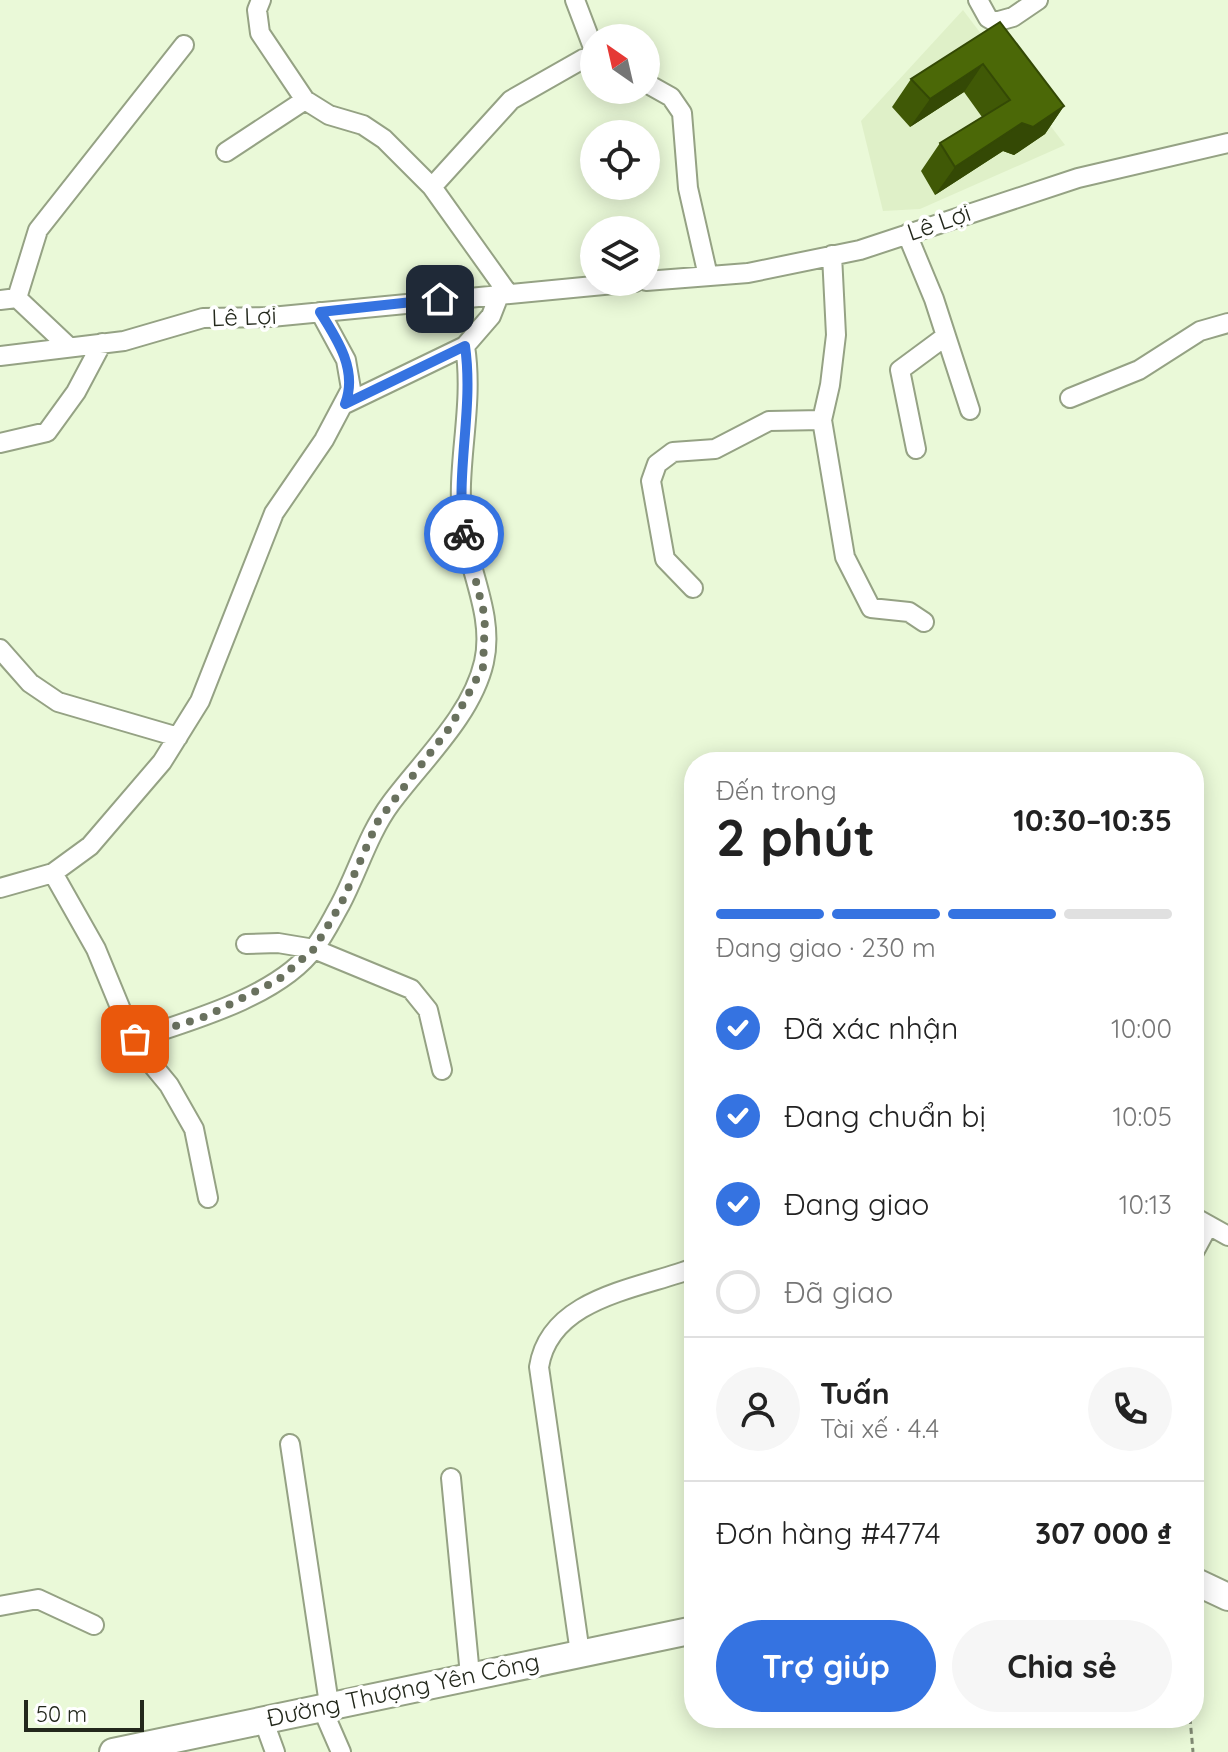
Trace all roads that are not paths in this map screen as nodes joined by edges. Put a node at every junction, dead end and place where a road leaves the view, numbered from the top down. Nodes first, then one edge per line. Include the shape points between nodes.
1 (261, 0) edge
2 (575, 0) edge
3 (978, 0) edge
4 (1038, 0) edge
5 (584, 24) edge
6 (184, 45) dead end
7 (580, 62) edge
8 (660, 91) edge
9 (305, 100) junction
10 (1228, 143) edge
11 (226, 152) dead end
12 (432, 187) junction
13 (907, 234) junction
14 (832, 255) junction
15 (708, 276) junction
16 (660, 280) edge
17 (580, 287) edge
18 (503, 293) junction
19 (9, 299) edge
20 (320, 312) junction
21 (1228, 323) edge
22 (946, 336) junction
23 (102, 343) junction
24 (465, 346) junction
25 (69, 347) junction
26 (0, 356) edge
27 (1070, 398) dead end
28 (345, 404) junction
29 (970, 410) dead end
30 (822, 420) junction
31 (0, 443) edge
32 (916, 449) dead end
33 (693, 588) dead end
34 (924, 622) dead end
35 (0, 649) edge
36 (178, 737) junction
37 (53, 873) junction
38 (0, 888) edge
39 (246, 944) dead end
40 (314, 949) junction
41 (135, 1039) junction
42 (442, 1070) dead end
43 (208, 1198) dead end
44 (1204, 1223) edge
45 (1228, 1236) edge
46 (684, 1272) edge
47 (290, 1444) dead end
48 (451, 1478) dead end
49 (1204, 1586) edge
50 (1228, 1597) edge
51 (0, 1606) edge
52 (94, 1625) dead end
53 (684, 1632) edge
54 (580, 1653) junction
55 (470, 1675) junction
56 (325, 1705) junction
57 (263, 1719) junction
58 (113, 1752) edge
59 (275, 1752) edge
60 (341, 1752) edge

1 - 9 street via 260,33
2 - 5 street
3 - 4 street via 995,22
6 - 19 street via 38,230
7 - 12 street via 511,100
8 - 15 street via 682,113 688,188
9 - 11 street
9 - 12 street via 374,131
10 - 13 street, Lê Lợi via 1078,178
12 - 18 street
13 - 14 street, Lê Lợi
13 - 22 street
14 - 15 street, Lê Lợi
14 - 30 street via 836,335
15 - 16 street, Lê Lợi
17 - 18 street, Lê Lợi
18 - 20 street, Lê Lợi
18 - 24 street
19 - 25 street
20 - 23 street, Lê Lợi via 203,318
20 - 28 street via 352,379
21 - 27 street via 1200,331 1139,370
22 - 29 street
22 - 32 street via 900,370
23 - 25 street, Lê Lợi
23 - 31 street via 47,432
24 - 28 street
24 - 40 street via 470,388 461,510 485,617 483,667 451,726 378,821 342,902
25 - 26 street, Lê Lợi
28 - 36 street via 274,513 200,701
30 - 33 street via 769,421 715,449 673,452 657,464 651,481 665,559
30 - 34 street via 841,542 869,605 877,611 909,612
35 - 36 street via 30,683 58,702
36 - 37 street via 104,832
37 - 38 street
37 - 41 street via 96,949
39 - 40 street
40 - 41 street via 267,986 207,1016
40 - 42 street via 419,995 428,1010
41 - 43 street via 194,1129
44 - 45 street
46 - 54 street via 576,1311 542,1347 539,1367
47 - 56 street
48 - 55 street
49 - 50 main road
51 - 52 street via 38,1599
53 - 54 main road, Đường Thượng Yên Công
54 - 55 main road, Đường Thượng Yên Công
55 - 56 main road, Đường Thượng Yên Công
56 - 57 main road, Đường Thượng Yên Công
56 - 60 street
57 - 58 main road, Đường Thượng Yên Công
57 - 59 street

